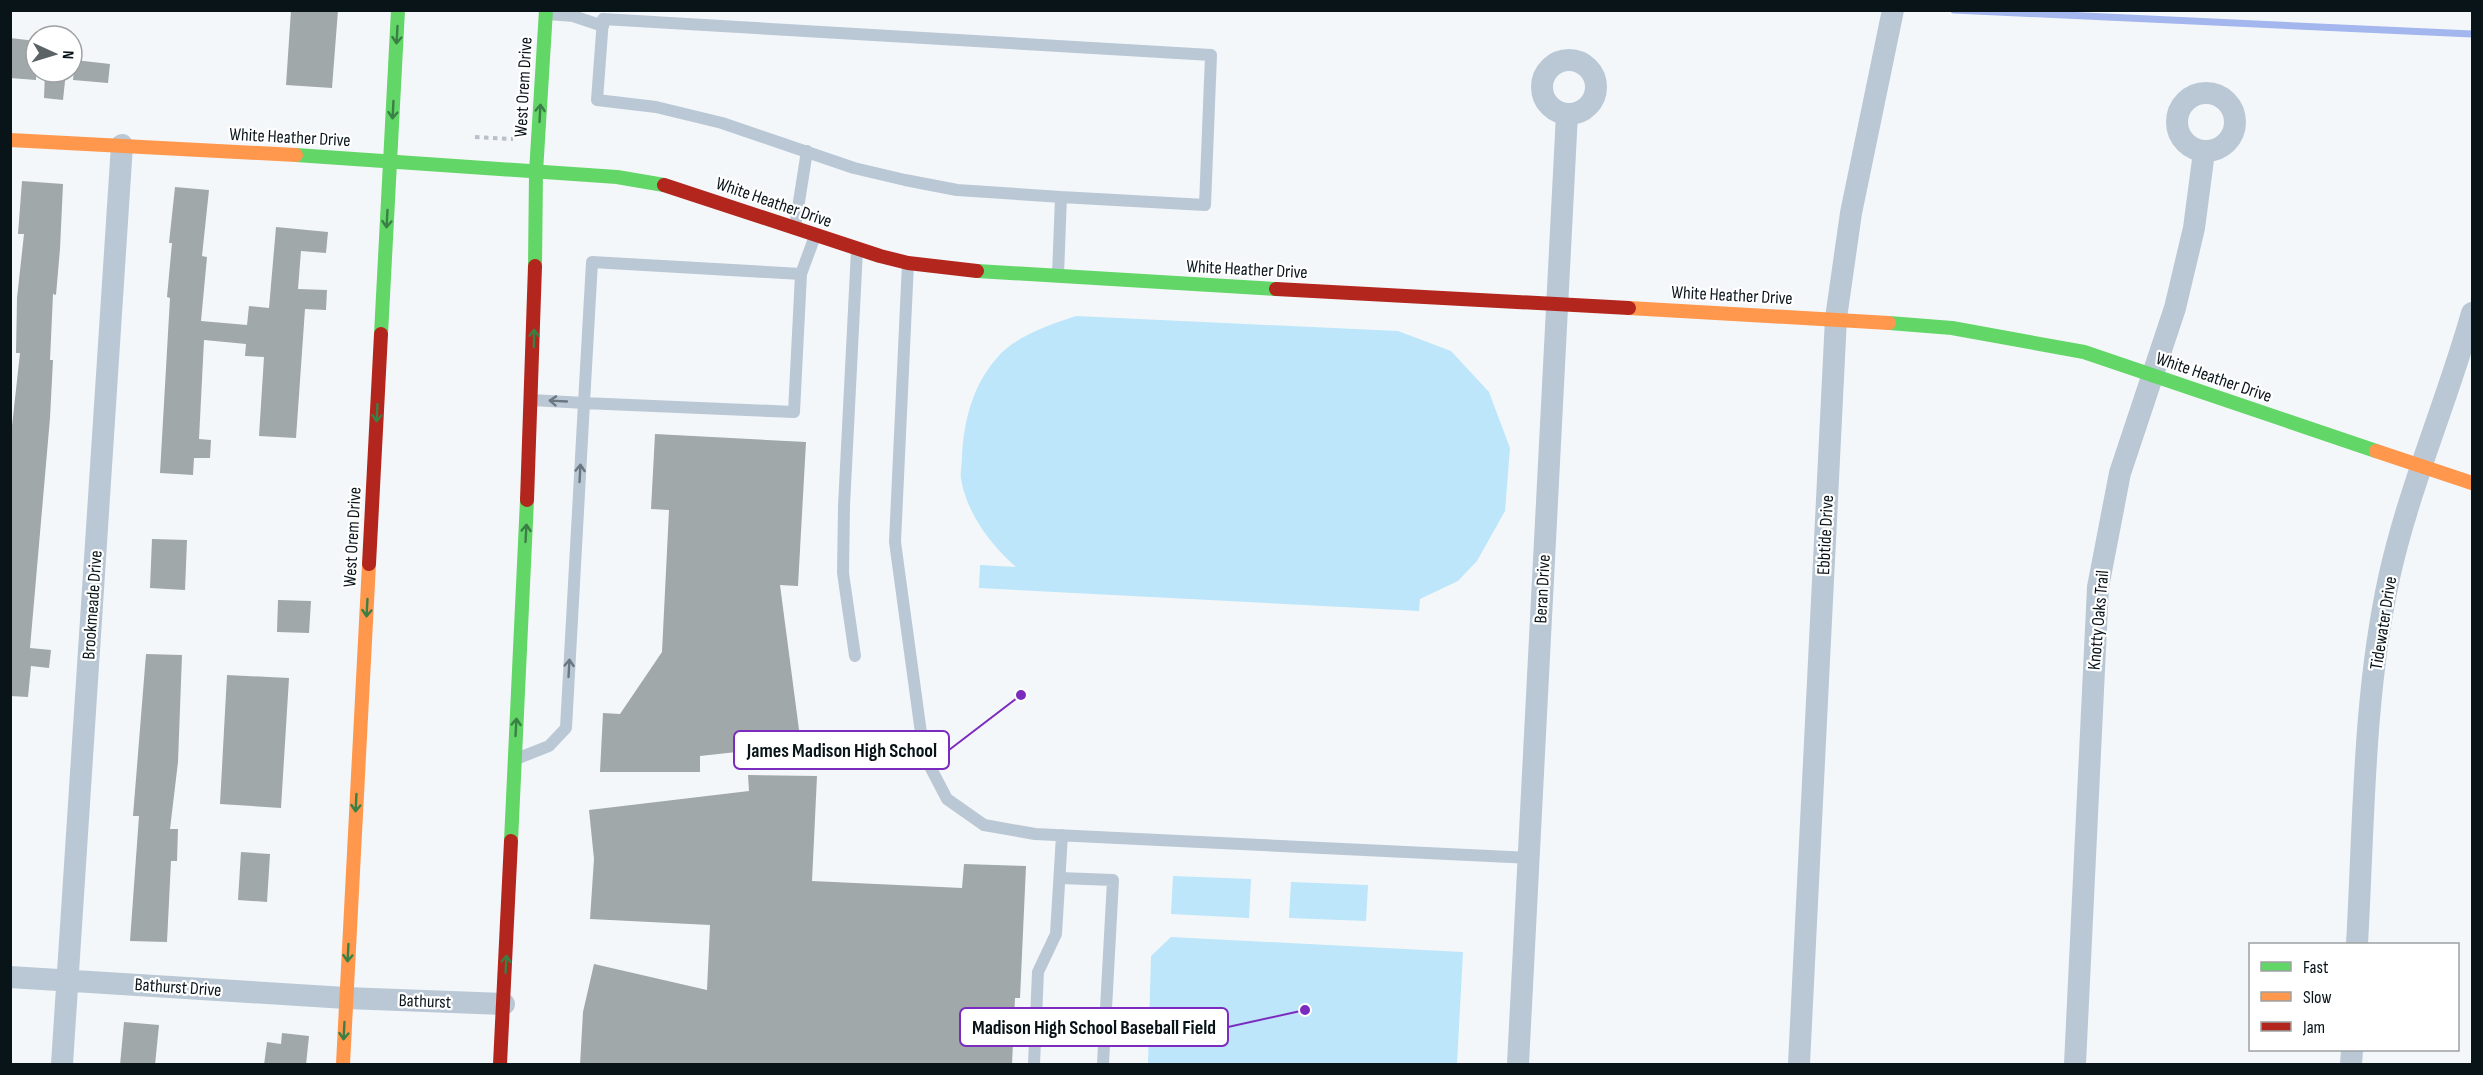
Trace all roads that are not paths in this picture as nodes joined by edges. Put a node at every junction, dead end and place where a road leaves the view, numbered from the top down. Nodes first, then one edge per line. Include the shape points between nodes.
1 (398, 10) edge
2 (1893, 10) edge
3 (546, 12) edge
4 (603, 26) junction
5 (1567, 114) dead end
6 (10, 140) edge
7 (122, 146) junction
8 (807, 151) junction
9 (2204, 152) dead end
10 (390, 160) junction
11 (536, 172) junction
12 (1061, 197) junction
13 (795, 228) junction
14 (815, 236) junction
15 (857, 249) junction
16 (908, 263) junction
17 (801, 274) junction
18 (1058, 276) junction
19 (1556, 305) junction
20 (2472, 313) edge
21 (1836, 318) junction
22 (2154, 375) junction
23 (532, 400) junction
24 (584, 403) junction
25 (2420, 465) junction
26 (2472, 483) edge
27 (855, 656) dead end
28 (515, 759) junction
29 (1062, 835) junction
30 (1529, 858) junction
31 (1059, 878) junction
32 (2357, 943) edge
33 (10, 977) edge
34 (67, 981) junction
35 (346, 998) junction
36 (504, 1004) junction
37 (62, 1065) edge
38 (343, 1065) edge
39 (500, 1065) edge
40 (1034, 1065) edge
41 (1103, 1065) edge
42 (1518, 1065) edge
43 (1799, 1065) edge
44 (2075, 1065) edge

1 -> 10 street, West Orem Drive
2 - 21 street, Ebbtide Drive via 1851,213
3 - 4 lane
11 -> 3 street, West Orem Drive
4 - 8 lane via 597,99 656,107 722,123
4 - 12 lane via 603,19 1211,55 1205,205
5 - 19 street, Beran Drive
6 - 7 street, White Heather Drive
7 - 10 street, White Heather Drive
7 - 34 street, Brookmeade Drive
8 - 12 lane via 854,168 936,186
8 - 13 lane
9 - 22 street, Knotty Oaks Trail via 2194,228
10 - 11 street, White Heather Drive
10 -> 35 street, West Orem Drive
11 - 13 street, White Heather Drive via 617,177 674,187
23 -> 11 street, West Orem Drive
12 - 18 lane
13 - 14 street, White Heather Drive
14 - 15 street, White Heather Drive
14 - 17 lane
15 - 16 street, White Heather Drive
15 - 27 lane via 843,573
16 - 18 street, White Heather Drive
16 - 29 lane via 895,542 924,755 947,799 984,825
17 - 24 lane via 794,412
17 - 24 lane via 592,262
18 - 19 street, White Heather Drive
19 - 21 street, White Heather Drive
19 - 30 street, Beran Drive
20 - 25 street, Tidewater Drive
21 - 22 street, White Heather Drive via 1952,328 2084,352
21 - 43 street, Ebbtide Drive
22 - 25 street, White Heather Drive
22 - 44 street, Knotty Oaks Trail via 2120,473 2098,587
24 -> 23 lane
28 -> 23 street, West Orem Drive
28 -> 24 lane via 549,746 566,728
25 - 26 street, White Heather Drive
25 - 32 street, Tidewater Drive via 2389,578 2370,700
36 -> 28 street, West Orem Drive
29 - 30 lane
29 - 31 lane
30 - 42 street, Beran Drive
31 - 40 lane via 1056,934 1038,972
31 - 41 lane via 1113,880
33 - 34 street, Bathurst Drive
34 - 35 street, Bathurst Drive
34 - 37 street, Brookmeade Drive
35 - 36 street, Bathurst
35 -> 38 street, West Orem Drive
36 - 39 street, West Orem Drive

